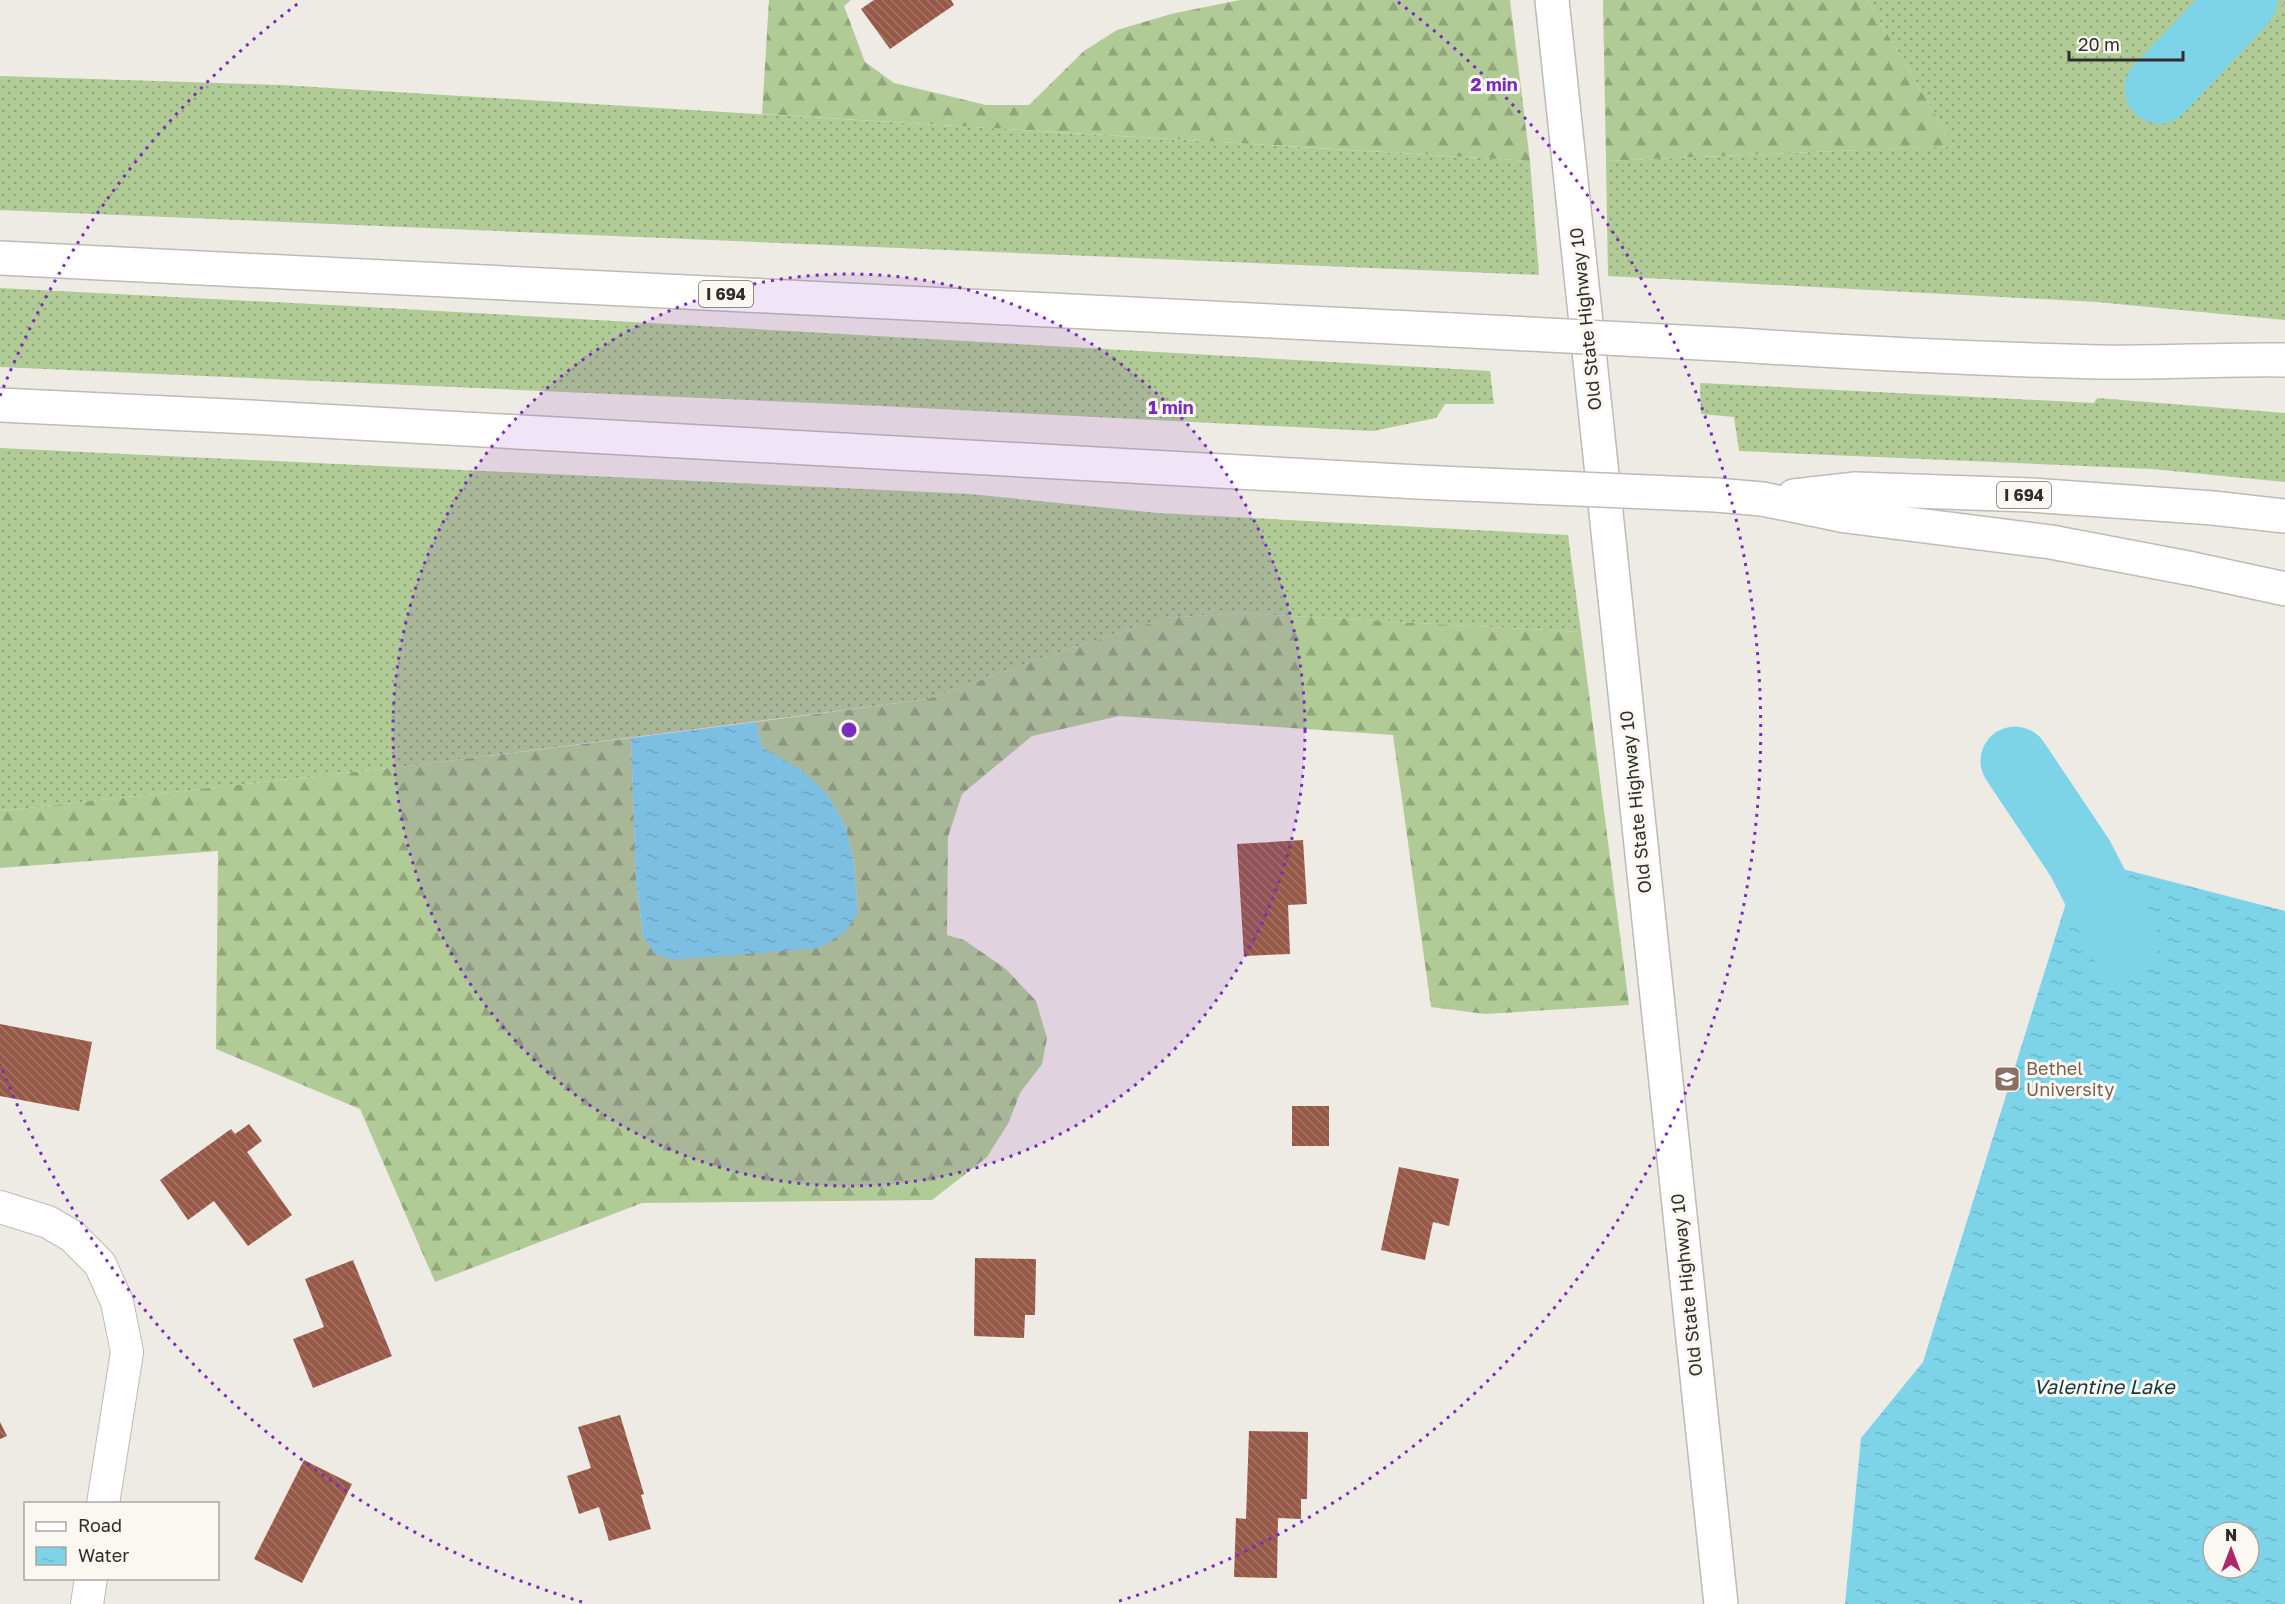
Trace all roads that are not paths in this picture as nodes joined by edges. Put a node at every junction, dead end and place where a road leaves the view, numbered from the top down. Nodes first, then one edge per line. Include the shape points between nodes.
1 (1552, 0) edge
2 (0, 258) edge
3 (2285, 360) edge
4 (2142, 363) junction
5 (2285, 382) edge
6 (0, 405) edge
7 (1762, 499) junction
8 (2285, 516) edge
9 (2285, 589) edge
10 (0, 1207) edge
11 (103, 1502) edge
12 (92, 1580) edge
13 (87, 1604) edge
14 (1721, 1604) edge

1 - 14 main road, Old State Highway 10
2 - 4 main road, I 694, bridge via 1897,355
3 - 4 main road
4 - 5 main road, I 694
6 - 7 main road, I 694, bridge
7 - 8 main road, I 694 via 1868,489 2030,495
7 - 9 main road via 1846,516 2051,542
10 - 11 street via 48,1222 72,1236 99,1263 117,1302 127,1352
12 - 13 street

